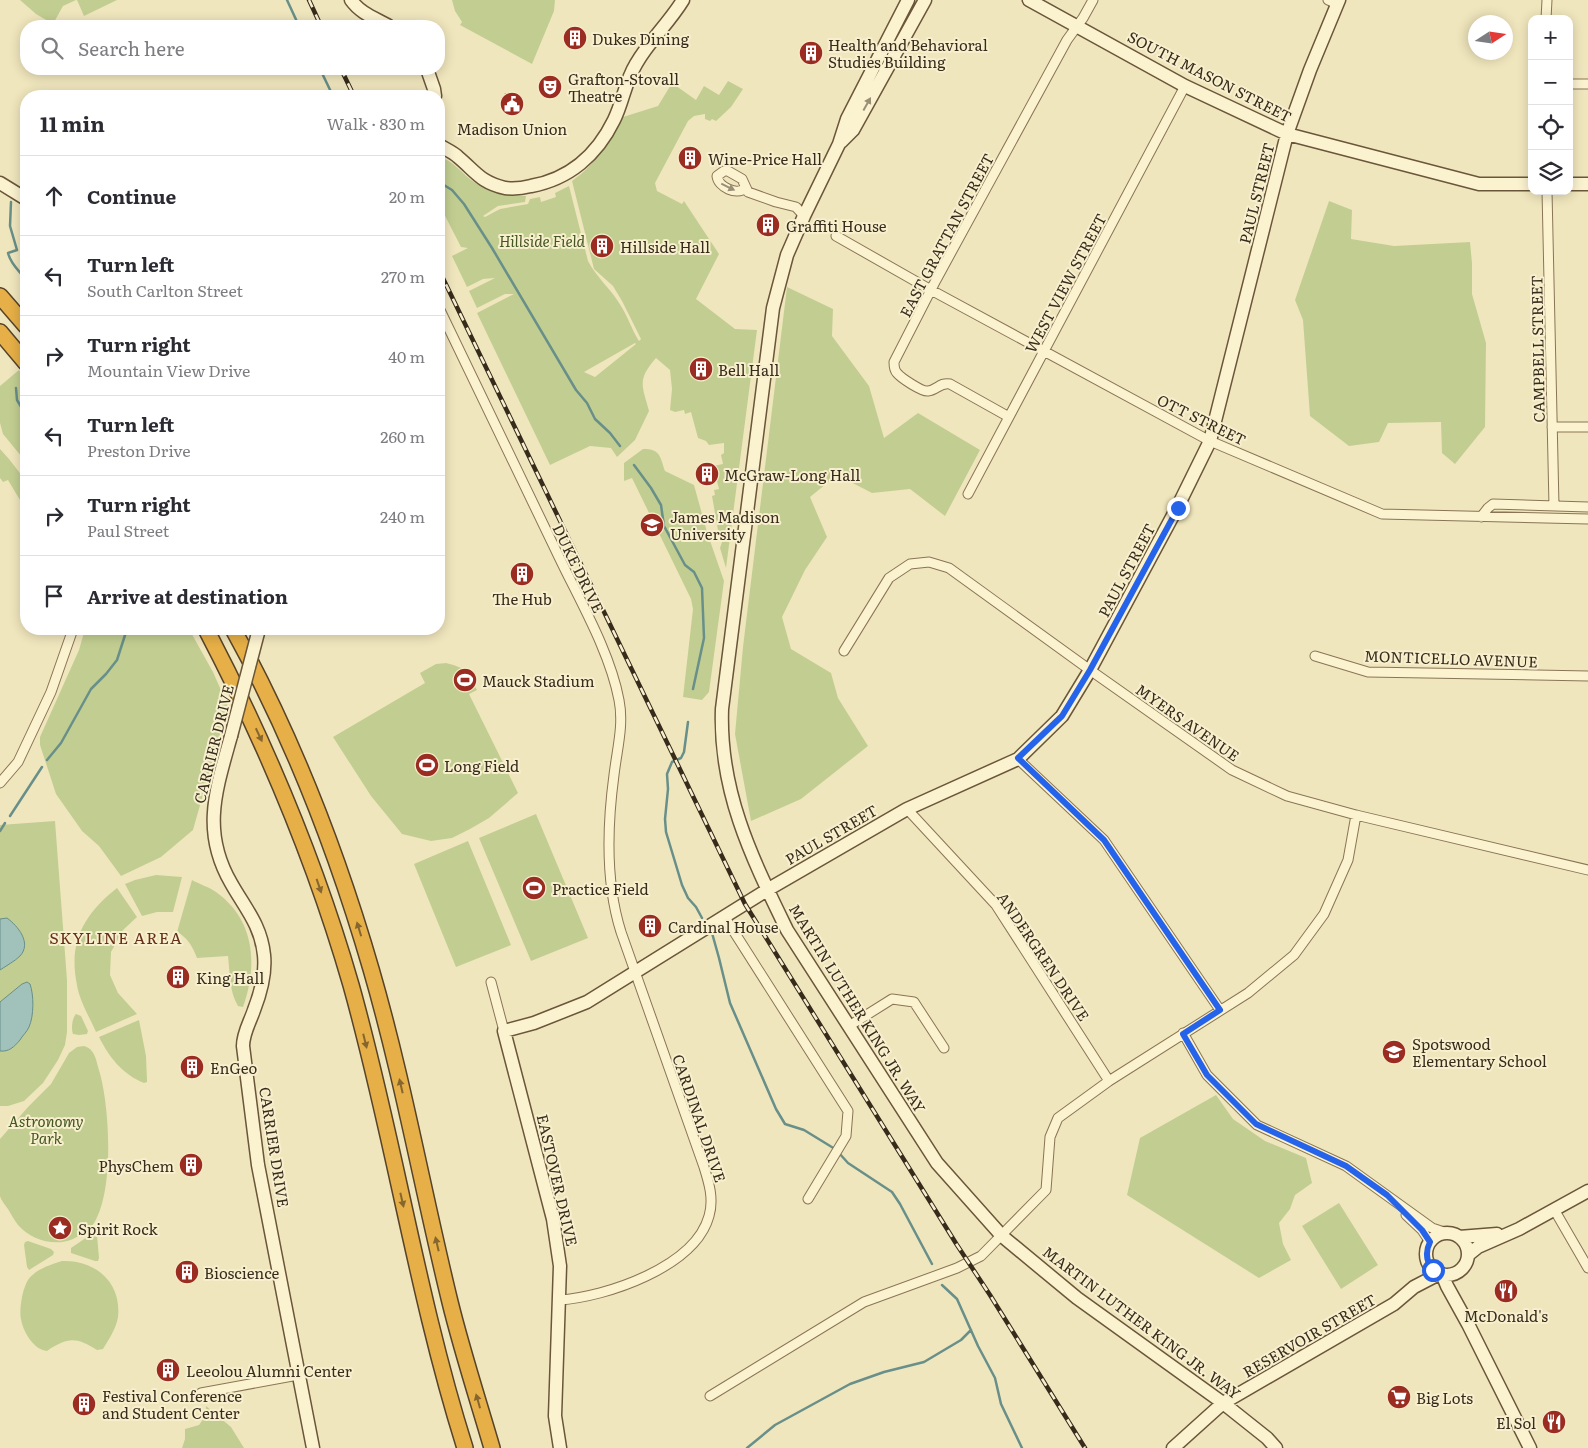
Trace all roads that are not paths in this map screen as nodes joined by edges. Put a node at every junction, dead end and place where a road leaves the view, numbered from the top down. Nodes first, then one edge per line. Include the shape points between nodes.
1 (352, 0) edge
2 (683, 0) edge
3 (908, 0) edge
4 (925, 0) edge
5 (1029, 0) edge
6 (1093, 0) edge
7 (1546, 0) edge
8 (1334, 1) edge
9 (1546, 15) edge
10 (376, 20) edge
11 (1077, 26) junction
12 (429, 75) edge
13 (1573, 84) edge
14 (1588, 84) edge
15 (1185, 86) junction
16 (434, 90) edge
17 (1287, 134) junction
18 (839, 144) junction
19 (445, 148) edge
20 (0, 183) edge
21 (1528, 184) edge
22 (1573, 184) edge
23 (1588, 184) edge
24 (745, 188) dead end
25 (20, 195) edge
26 (1547, 195) edge
27 (804, 216) junction
28 (836, 236) dead end
29 (931, 290) junction
30 (0, 296) edge
31 (20, 319) edge
32 (445, 320) edge
33 (0, 332) edge
34 (1044, 351) junction
35 (20, 357) edge
36 (1009, 417) junction
37 (1552, 427) junction
38 (1588, 427) edge
39 (1210, 441) junction
40 (968, 494) dead end
41 (1554, 506) junction
42 (1588, 507) edge
43 (1481, 517) junction
44 (1588, 519) edge
45 (72, 635) edge
46 (209, 635) edge
47 (236, 635) edge
48 (257, 635) edge
49 (844, 651) dead end
50 (1315, 656) dead end
51 (1090, 670) junction
52 (1588, 676) edge
53 (1018, 758) junction
54 (0, 783) edge
55 (907, 809) junction
56 (1356, 815) junction
57 (610, 856) joint
58 (1588, 870) edge
59 (767, 890) junction
60 (724, 916) junction
61 (635, 973) junction
62 (491, 982) dead end
63 (1220, 1010) junction
64 (849, 1026) junction
65 (504, 1031) junction
66 (1183, 1034) junction
67 (944, 1048) dead end
68 (1110, 1080) junction
69 (1588, 1191) edge
70 (1387, 1195) junction
71 (808, 1199) dead end
72 (1555, 1210) junction
73 (1519, 1229) junction
74 (1447, 1233) junction
75 (1002, 1236) junction
76 (1460, 1237) junction
77 (1430, 1242) junction
78 (1468, 1255) junction
79 (1428, 1262) junction
80 (1588, 1268) edge
81 (1458, 1272) junction
82 (1441, 1274) junction
83 (1414, 1287) junction
84 (559, 1300) junction
85 (1468, 1324) junction
86 (298, 1375) junction
87 (201, 1394) dead end
88 (710, 1396) dead end
89 (1223, 1403) junction
90 (313, 1448) edge
91 (465, 1448) edge
92 (492, 1448) edge
93 (560, 1448) edge
94 (1173, 1448) edge
95 (1276, 1448) edge
96 (1530, 1448) edge

1 - 10 street via 365,15
2 - 19 street via 646,46 628,79 615,119 607,132 586,160 574,170 540,184 506,188 478,177 458,156
3 - 18 street, MARTIN LUTHER KING JR. WAY via 847,119
18 -> 4 street, MARTIN LUTHER KING JR. WAY via 853,130
5 - 11 street, SOUTH MASON STREET
6 - 11 street, EAST GRATTAN STREET
7 - 9 street
8 - 17 street, PAUL STREET
11 - 15 street, SOUTH MASON STREET
11 - 29 street, EAST GRATTAN STREET
12 - 16 street
13 - 14 street
15 - 17 street, SOUTH MASON STREET
15 - 34 street, WEST VIEW STREET
17 - 21 street, SOUTH MASON STREET via 1478,184
17 - 39 street, PAUL STREET
18 - 27 street, MARTIN LUTHER KING JR. WAY
20 - 25 street
22 - 23 street
24 - 27 street via 750,193 796,207
26 - 37 street, CAMPBELL STREET
27 - 59 street, MARTIN LUTHER KING JR. WAY via 787,255 773,308 722,709 722,751 732,799
28 - 29 street, OTT STREET
29 - 34 street, OTT STREET
29 - 36 street, EAST GRATTAN STREET via 894,362 896,372 924,391 950,384
30 - 31 highway
32 - 57 street, DUKE DRIVE via 590,622 614,680 621,726 610,814
33 - 35 highway
34 - 36 street, WEST VIEW STREET
34 - 39 street, OTT STREET
36 - 40 street, WEST VIEW STREET
37 - 38 street
37 - 41 street, CAMPBELL STREET
39 - 43 street, OTT STREET via 1382,514
39 - 51 street, PAUL STREET via 1178,508
41 - 42 street
41 - 43 street via 1493,504
43 - 44 street, OTT STREET
45 - 54 street via 51,692 18,762
46 -> 91 highway via 273,767 334,930 373,1073 433,1336
92 -> 47 highway via 451,1304 388,1034 353,910 301,770 257,672
48 - 86 street, CARRIER DRIVE, bridge via 214,800 213,821 217,850 226,875 256,924 263,951 263,982 243,1043 256,1151
49 - 51 street, MYERS AVENUE via 889,578 910,564 929,562 949,568
50 - 52 street, MONTICELLO AVENUE via 1368,672
51 - 53 street, PAUL STREET via 1062,716
51 - 56 street, MYERS AVENUE via 1232,770 1287,796
53 - 55 street, PAUL STREET
53 - 63 street via 1104,840
55 - 59 street, PAUL STREET
55 - 68 street, ANDERGREN DRIVE via 996,905
56 - 58 street, MYERS AVENUE
56 - 63 street via 1348,860 1324,914 1294,955 1248,993
57 - 61 street, CARDINAL DRIVE via 615,910
59 - 60 street, PAUL STREET
59 - 64 street, MARTIN LUTHER KING JR. WAY via 786,930
60 - 61 street, PAUL STREET
60 - 71 street via 848,1111 846,1136
61 - 65 street, PAUL STREET via 587,1002
61 - 84 street, CARDINAL DRIVE via 708,1182 710,1212 697,1239 654,1272 604,1293
62 - 65 street, EASTOVER DRIVE
63 - 66 street
64 - 67 street via 892,999 914,1002
64 - 75 street, MARTIN LUTHER KING JR. WAY via 937,1163
65 - 84 street, EASTOVER DRIVE via 553,1219 560,1266
66 - 68 street
66 - 70 street via 1207,1075 1256,1124 1346,1166
68 - 75 street via 1058,1118 1050,1137 1046,1190
69 - 72 street
70 - 74 street via 1432,1228
70 - 77 street
72 - 73 street
72 - 80 street
73 - 76 street
73 - 78 street via 1478,1247
74 - 76 street
74 - 77 street via 1434,1237
75 - 88 street via 981,1256 968,1263 864,1302
75 - 89 street, MARTIN LUTHER KING JR. WAY via 1077,1298
76 - 78 street
77 - 79 street via 1426,1255
78 - 81 street via 1467,1262
79 - 82 street
79 - 83 street, RESERVOIR STREET
81 - 82 street
81 - 85 street via 1454,1283
82 - 83 street, RESERVOIR STREET
82 - 85 street
83 - 89 street, RESERVOIR STREET via 1394,1304
84 - 93 street, EASTOVER DRIVE via 555,1416
85 - 96 street
86 - 87 street
86 - 90 street, CARRIER DRIVE
89 - 94 street, RESERVOIR STREET
89 - 95 street, MARTIN LUTHER KING JR. WAY

